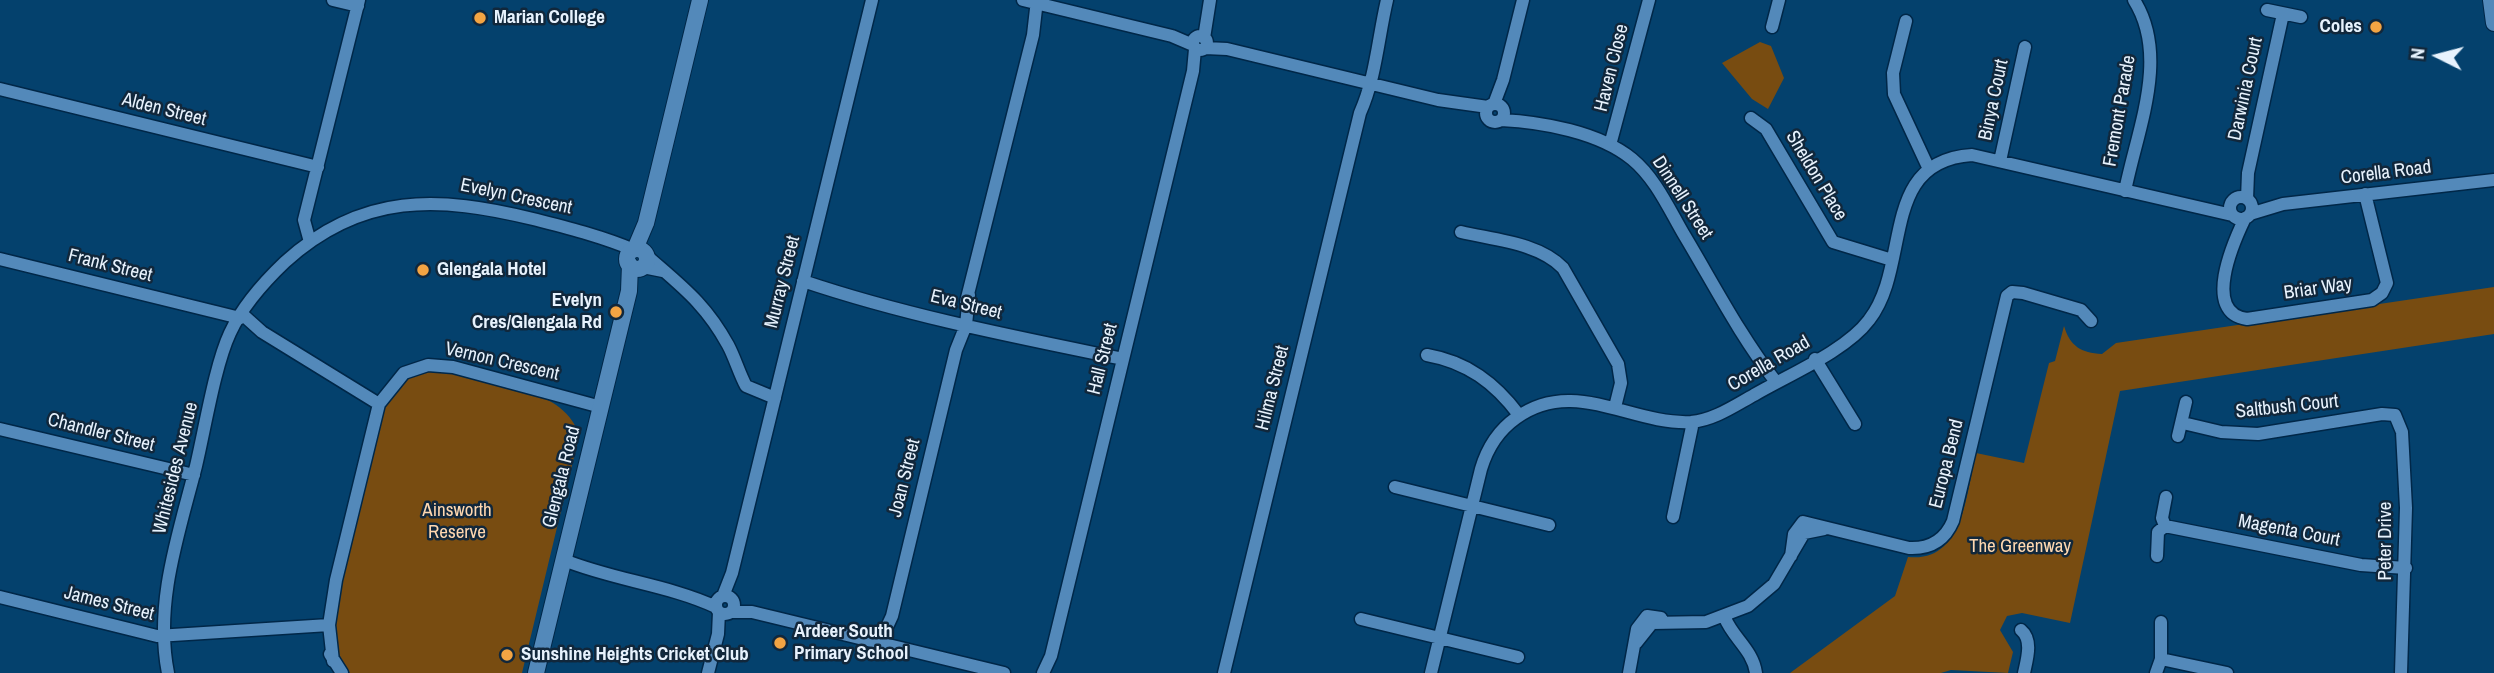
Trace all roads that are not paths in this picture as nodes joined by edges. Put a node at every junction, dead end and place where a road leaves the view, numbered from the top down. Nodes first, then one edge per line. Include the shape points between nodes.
1 (333, 0) edge
2 (701, 0) edge
3 (872, 0) edge
4 (1210, 0) edge
5 (1387, 0) edge
6 (1523, 0) edge
7 (1649, 0) edge
8 (1779, 0) edge
9 (2491, 0) edge
10 (2136, 1) edge
11 (1037, 2) edge
12 (358, 3) edge
13 (2267, 10) dead end
14 (2283, 14) junction
15 (2301, 17) dead end
16 (1906, 21) dead end
17 (2494, 23) edge
18 (1772, 27) dead end
19 (1200, 43) junction
20 (2025, 47) dead end
21 (1367, 83) junction
22 (0, 89) edge
23 (1495, 110) junction
24 (1751, 118) dead end
25 (1610, 145) junction
26 (2000, 161) junction
27 (318, 167) junction
28 (1928, 167) junction
29 (2494, 180) edge
30 (2125, 191) junction
31 (2365, 194) junction
32 (2241, 208) junction
33 (1461, 232) dead end
34 (316, 238) junction
35 (638, 258) junction
36 (0, 259) edge
37 (1892, 260) junction
38 (802, 285) junction
39 (238, 320) junction
40 (2091, 321) dead end
41 (962, 324) junction
42 (1427, 355) dead end
43 (1815, 359) junction
44 (1122, 363) junction
45 (1772, 384) junction
46 (775, 397) junction
47 (2186, 402) dead end
48 (379, 404) junction
49 (601, 407) junction
50 (1615, 407) junction
51 (1520, 415) junction
52 (2395, 415) joint
53 (1693, 422) junction
54 (2183, 423) junction
55 (1855, 424) dead end
56 (0, 429) edge
57 (2178, 436) dead end
58 (194, 475) junction
59 (1395, 487) dead end
60 (2166, 497) dead end
61 (1472, 506) junction
62 (1673, 517) dead end
63 (1549, 525) dead end
64 (2165, 526) junction
65 (2157, 556) dead end
66 (562, 566) junction
67 (2406, 568) junction
68 (0, 597) edge
69 (725, 605) junction
70 (1730, 616) junction
71 (1361, 620) dead end
72 (2161, 622) dead end
73 (325, 625) junction
74 (2021, 630) dead end
75 (163, 637) junction
76 (1440, 639) junction
77 (885, 644) junction
78 (1751, 654) junction
79 (1051, 656) junction
80 (1518, 657) dead end
81 (2161, 659) junction
82 (2400, 671) edge
83 (168, 673) edge
84 (342, 673) edge
85 (536, 673) edge
86 (708, 673) edge
87 (1004, 673) edge
88 (1043, 673) edge
89 (1050, 673) edge
90 (1224, 673) edge
91 (1431, 673) edge
92 (1629, 673) edge
93 (1756, 673) edge
94 (1765, 673) edge
95 (2024, 673) edge
96 (2156, 673) edge
97 (2227, 673) edge

1 - 12 street
2 - 35 street, Glengala Road
3 - 38 street, Murray Street
4 - 19 street, Hall Street
5 - 21 street, Hilma Street
6 - 23 street
7 - 25 street, Haven Close
8 - 18 street
9 - 17 street
10 - 30 street, Fremont Parade via 2147,29 2151,70
11 - 19 street, Dinnell Street
11 - 41 street, Joan Street via 1033,35
12 - 27 street
13 - 14 street
14 - 15 street
14 - 32 street, Darwinia Court
16 - 28 street via 1894,94
19 - 21 street, Dinnell Street
19 - 44 street, Hall Street
20 - 26 street, Binya Court
21 - 23 street, Dinnell Street
21 - 90 street, Hilma Street
22 - 27 street, Alden Street
23 - 25 street, Dinnell Street
24 - 37 street, Sheldon Place via 1766,129 1833,242
25 - 45 street, Dinnell Street via 1630,157 1654,184
26 - 28 street, Corella Road via 1957,156
26 - 30 street, Corella Road
27 - 34 street via 310,201
28 - 37 street, Corella Road via 1911,189
29 - 31 street, Corella Road
30 - 32 street, Corella Road via 2196,208
31 - 32 street, Corella Road
31 - 32 street, Briar Way via 2387,282 2382,293 2372,300 2238,318 2222,298
33 - 50 street via 1536,250 1552,256 1563,268 1618,364 1621,383
34 - 35 street, Evelyn Crescent via 374,212 437,202 486,208 609,240
34 - 39 street, Evelyn Crescent via 278,269
35 - 46 street, Evelyn Crescent via 688,289 730,348 746,386
35 - 49 street, Glengala Road
36 - 39 street, Frank Street
37 - 43 street, Corella Road via 1882,299 1870,320
38 - 41 street, Eva Street
38 - 46 street, Murray Street
39 - 48 street, Frank Street
39 - 58 street, Whitesides Avenue via 226,343
40 - 70 street, Europa Bend via 2081,310 2037,299 2017,300 2002,320 1956,511 1943,538 1926,547 1909,548 1827,528 1804,533 1766,592
41 - 44 street, Eva Street
41 - 77 street, Joan Street
42 - 51 street via 1479,374
43 - 45 street, Corella Road
43 - 55 street
44 - 79 street, Hall Street
45 - 53 street, Corella Road via 1716,416
46 - 69 street, Murray Street
47 - 54 street
48 - 49 street, Vernon Crescent via 404,373 429,365 453,367
48 - 73 street, Vernon Crescent
49 - 66 street, Glengala Road
50 - 51 street, Corella Road via 1559,400
50 - 53 street, Corella Road
51 - 61 street, Corella Road via 1496,437 1487,453
52 - 54 street, Saltbush Court via 2258,433 2221,432
52 - 67 street, Peter Drive via 2402,432
53 - 62 street
54 - 57 street
56 - 58 street, Chandler Street
58 - 75 street, Whitesides Avenue via 167,585
59 - 61 street
60 - 64 street
61 - 63 street
61 - 76 street, Corella Road
64 - 65 street via 2158,533
64 - 67 street, Magenta Court via 2331,560
66 - 69 street
66 - 85 street, Glengala Road
67 - 82 street, Peter Drive
68 - 75 street, James Street
69 - 77 street
69 - 86 street, Murray Street
70 - 78 street
70 - 92 street, Europa Bend via 1697,624 1668,622 1654,615 1642,619
71 - 76 street
72 - 81 street
73 - 75 street, James Street
73 - 84 street, Vernon Crescent via 333,661
74 - 95 street via 2028,644
75 - 83 street, Whitesides Avenue
76 - 80 street
76 - 91 street, Corella Road
77 - 87 street
78 - 93 street
78 - 94 street
79 - 88 street, Hall Street
79 - 89 street, Hall Street
81 - 96 street
81 - 97 street

